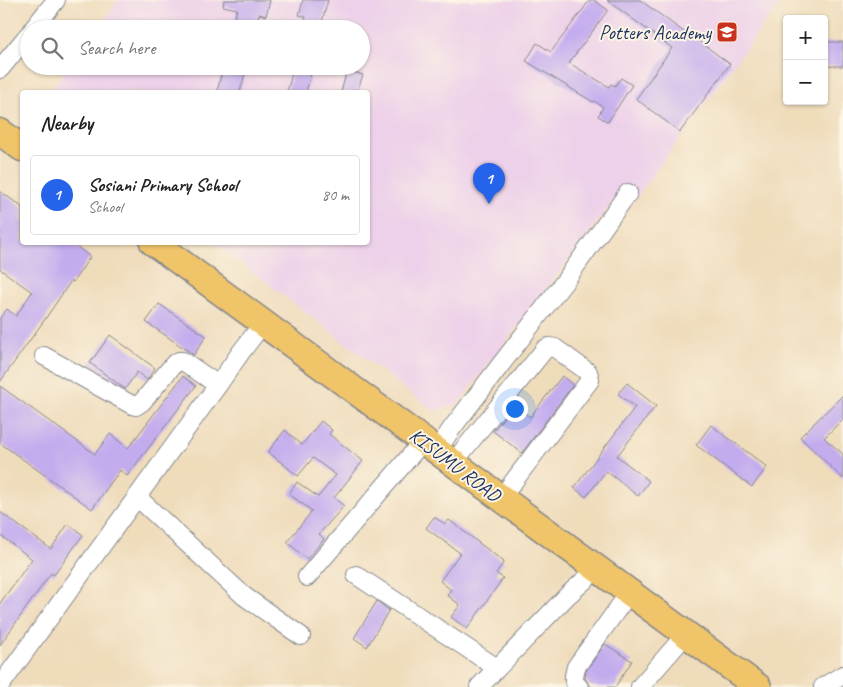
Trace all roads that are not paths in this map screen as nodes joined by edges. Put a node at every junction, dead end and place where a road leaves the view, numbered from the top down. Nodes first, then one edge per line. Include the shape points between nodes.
1 (56, 0) edge
2 (40, 20) edge
3 (20, 45) edge
4 (0, 69) edge
5 (0, 132) edge
6 (20, 147) edge
7 (628, 193) dead end
8 (157, 245) edge
9 (264, 322) junction
10 (44, 356) dead end
11 (218, 385) junction
12 (438, 451) junction
13 (137, 497) junction
14 (501, 498) junction
15 (597, 570) junction
16 (356, 575) dead end
17 (307, 577) dead end
18 (629, 593) junction
19 (686, 634) junction
20 (301, 636) dead end
21 (497, 668) junction
22 (843, 675) edge
23 (0, 686) edge
24 (479, 687) edge
25 (579, 687) edge
26 (640, 687) edge
27 (758, 687) edge
28 (824, 687) edge

1 - 2 street
3 - 4 street
5 - 6 highway
7 - 12 street
8 - 9 highway, KISUMU ROAD
9 - 11 street
9 - 12 highway, KISUMU ROAD
10 - 11 street via 136,406 179,361
11 - 13 street
12 - 14 highway, KISUMU ROAD
12 - 14 street via 549,347 588,372 590,380
12 - 17 street
13 - 20 street via 244,596
13 - 23 street
14 - 15 highway, KISUMU ROAD
15 - 18 highway, KISUMU ROAD
15 - 21 street
16 - 21 street
18 - 19 highway, KISUMU ROAD
18 - 25 street via 576,667 574,682
19 - 26 street
19 - 27 highway, KISUMU ROAD
21 - 24 street
22 - 28 street

